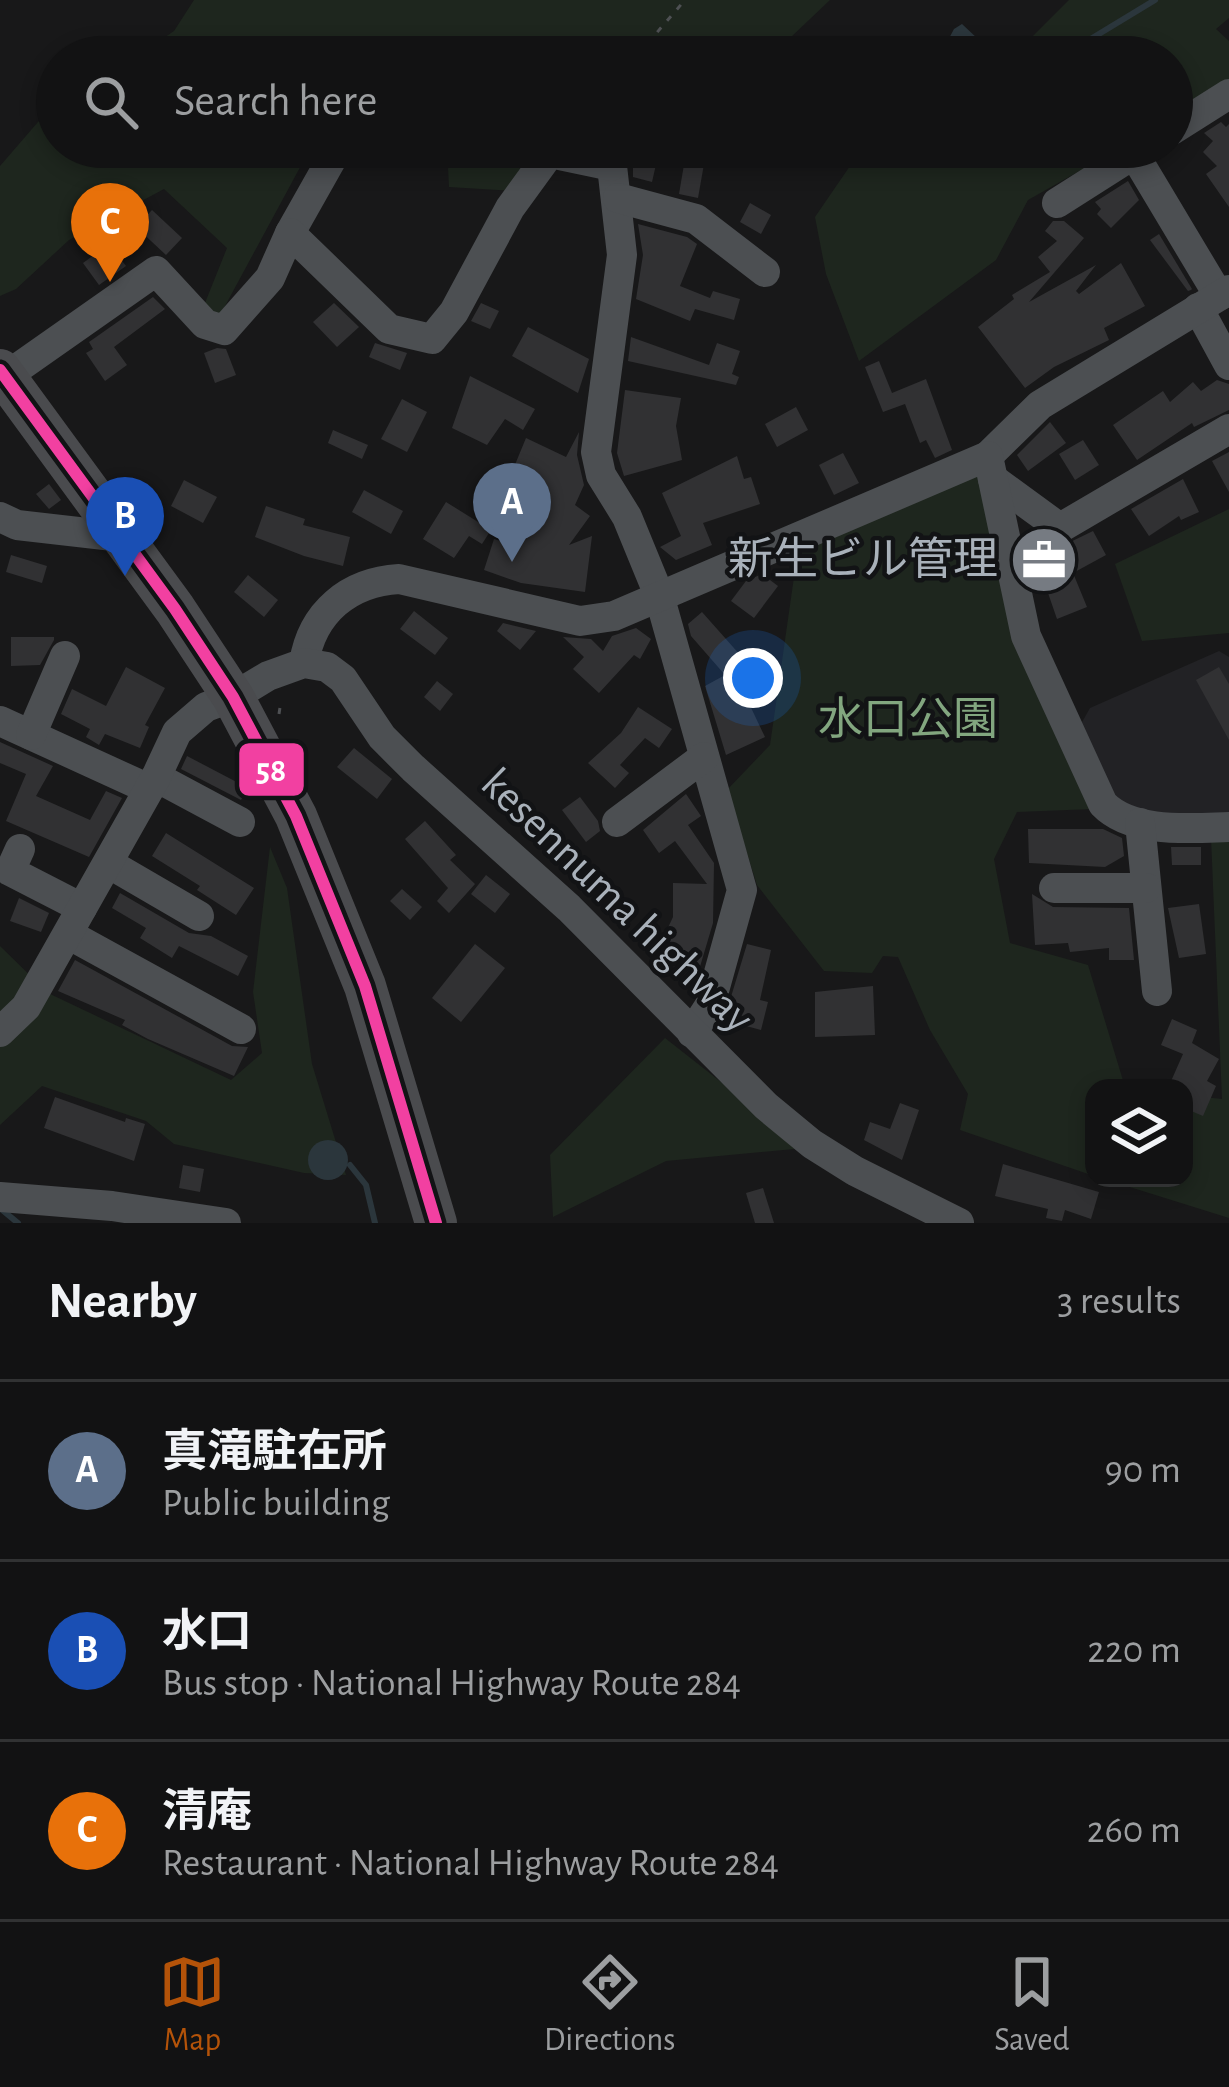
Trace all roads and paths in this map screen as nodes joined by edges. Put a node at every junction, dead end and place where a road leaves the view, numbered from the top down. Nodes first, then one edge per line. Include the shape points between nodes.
1 (685, 0) edge
2 (654, 36) edge
3 (1229, 94) edge
4 (1193, 117) edge
5 (327, 168) edge
6 (539, 168) edge
7 (614, 168) edge
8 (1112, 168) edge
9 (1148, 168) edge
10 (618, 198) junction
11 (1057, 203) dead end
12 (290, 233) junction
13 (764, 272) dead end
14 (1215, 298) edge
15 (1229, 365) edge
16 (3, 374) edge
17 (1229, 429) edge
18 (991, 468) junction
19 (0, 517) edge
20 (122, 538) junction
21 (659, 595) junction
22 (65, 656) dead end
23 (304, 663) junction
24 (233, 697) junction
25 (0, 721) edge
26 (31, 735) junction
27 (704, 757) junction
28 (153, 783) junction
29 (240, 822) dead end
30 (617, 822) dead end
31 (1140, 823) junction
32 (1229, 827) edge
33 (20, 849) dead end
34 (108, 863) junction
35 (1054, 888) dead end
36 (1146, 888) junction
37 (199, 916) dead end
38 (75, 921) junction
39 (1156, 991) dead end
40 (241, 1029) dead end
41 (0, 1032) edge
42 (692, 1033) junction
43 (0, 1197) edge
44 (226, 1223) edge
45 (436, 1223) edge
46 (959, 1223) edge

1 - 2 path
3 - 4 street
5 - 12 street
6 - 12 street via 432,339 389,329
7 - 10 street
8 - 11 street
9 - 14 street
10 - 13 street via 695,218
10 - 21 street via 622,255 596,452
12 - 16 street via 270,278 224,330 205,324 155,271
14 - 15 street
14 - 18 street via 1040,405
16 - 20 highway
17 - 18 street via 1060,528
18 - 21 street
18 - 31 street via 1040,672 1102,804
19 - 20 street
20 - 24 highway
21 - 23 street via 580,621 399,578 372,580 330,606 307,641
21 - 27 street
22 - 26 street
23 - 24 street
23 - 42 street, kesennuma highway via 343,679 382,737
24 - 28 street via 206,706 177,732
24 - 45 highway via 296,816 357,965
25 - 26 street
26 - 28 street
27 - 30 street
27 - 42 street via 742,890 710,1005
28 - 29 street
28 - 34 street
31 - 32 street
31 - 36 street
33 - 38 street via 10,871
34 - 37 street
34 - 38 street
35 - 36 street
36 - 39 street
38 - 40 street
38 - 41 street via 26,1007
42 - 46 street, kesennuma highway via 812,1144
43 - 44 street

